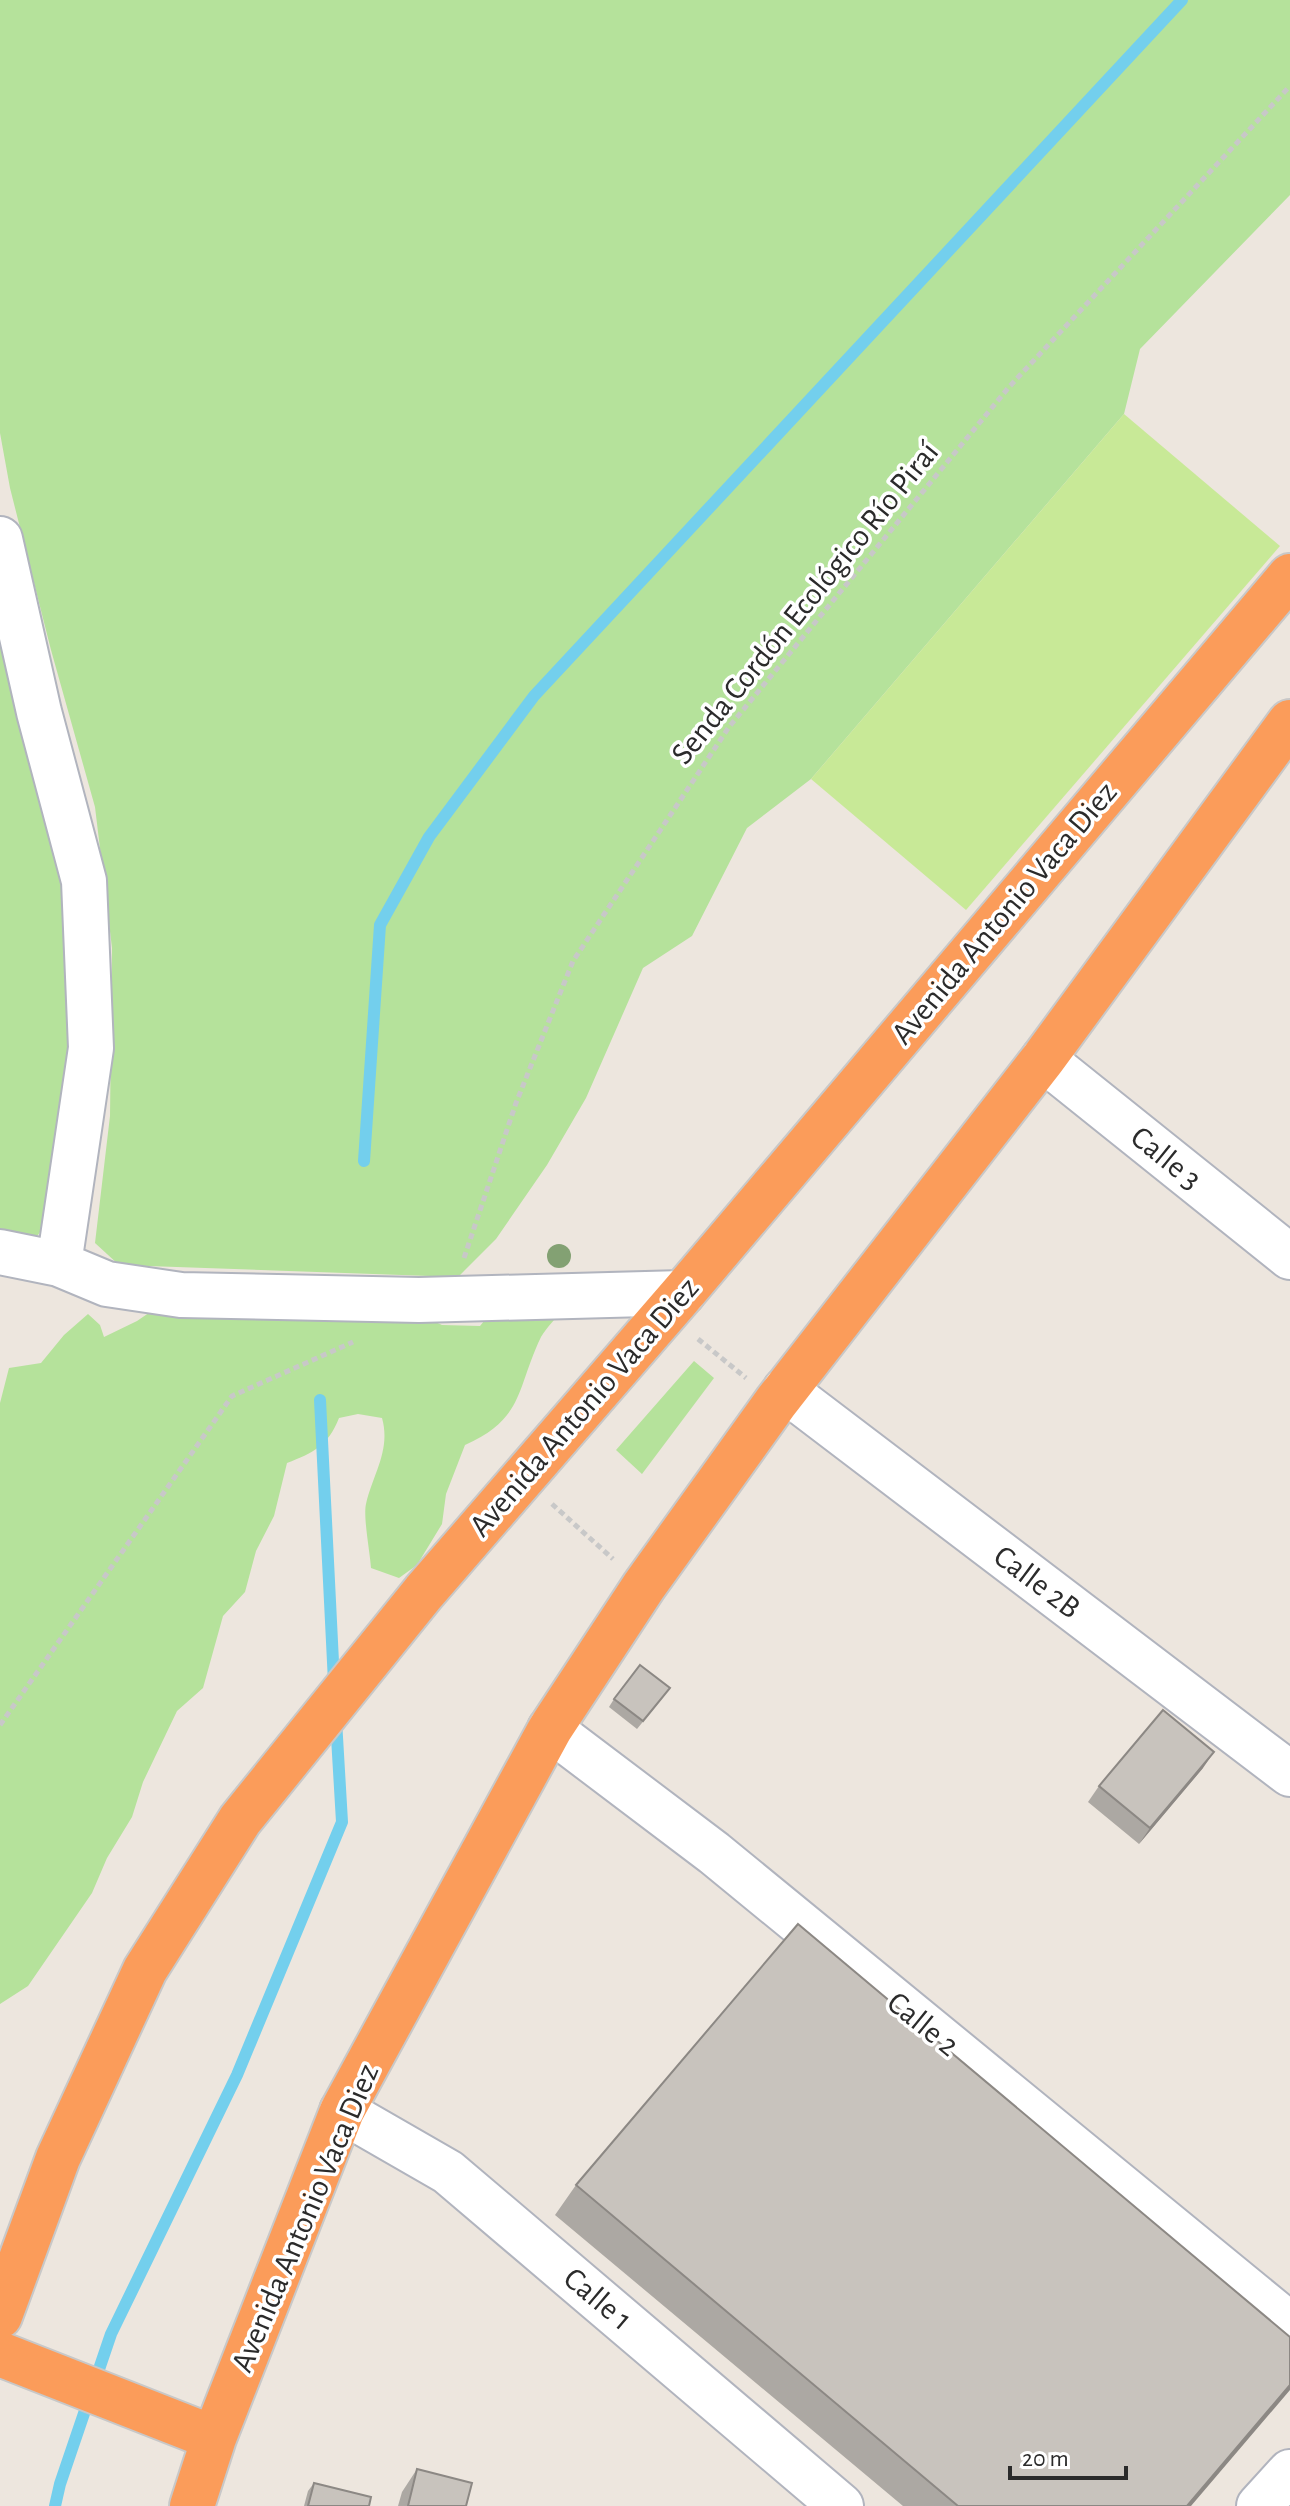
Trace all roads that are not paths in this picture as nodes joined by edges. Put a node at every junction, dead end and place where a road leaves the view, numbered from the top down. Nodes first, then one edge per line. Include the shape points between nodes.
1 (0, 539) edge
2 (1290, 576) edge
3 (1287, 732) edge
4 (1043, 1059) junction
5 (0, 1252) edge
6 (1290, 1257) edge
7 (59, 1264) junction
8 (674, 1303) junction
9 (780, 1396) junction
10 (550, 1729) junction
11 (1290, 1774) edge
12 (342, 2111) junction
13 (0, 2316) edge
14 (1290, 2325) edge
15 (11, 2359) edge
16 (214, 2438) junction
17 (1290, 2472) edge
18 (192, 2506) edge
19 (841, 2506) edge
20 (1259, 2506) edge

1 - 7 street via 84,881 91,1048
2 - 8 highway, Avenida Antonio Vaca Diez
3 - 4 highway, Avenida Antonio Vaca Diez
4 - 6 street, Calle 3
4 - 9 highway, Avenida Antonio Vaca Diez
5 - 7 street
7 - 8 street via 107,1284 181,1295
8 - 13 highway, Avenida Antonio Vaca Diez via 424,1592 240,1820 145,1970 58,2158
9 - 10 highway, Avenida Antonio Vaca Diez
9 - 11 street, Calle 2B
10 - 12 highway, Avenida Antonio Vaca Diez
10 - 14 street, Calle 2 via 714,1853
12 - 16 highway, Avenida Antonio Vaca Diez
12 - 19 street, Calle 1 via 448,2172
15 - 16 highway
16 - 18 highway, Avenida Antonio Vaca Diez
17 - 20 street

